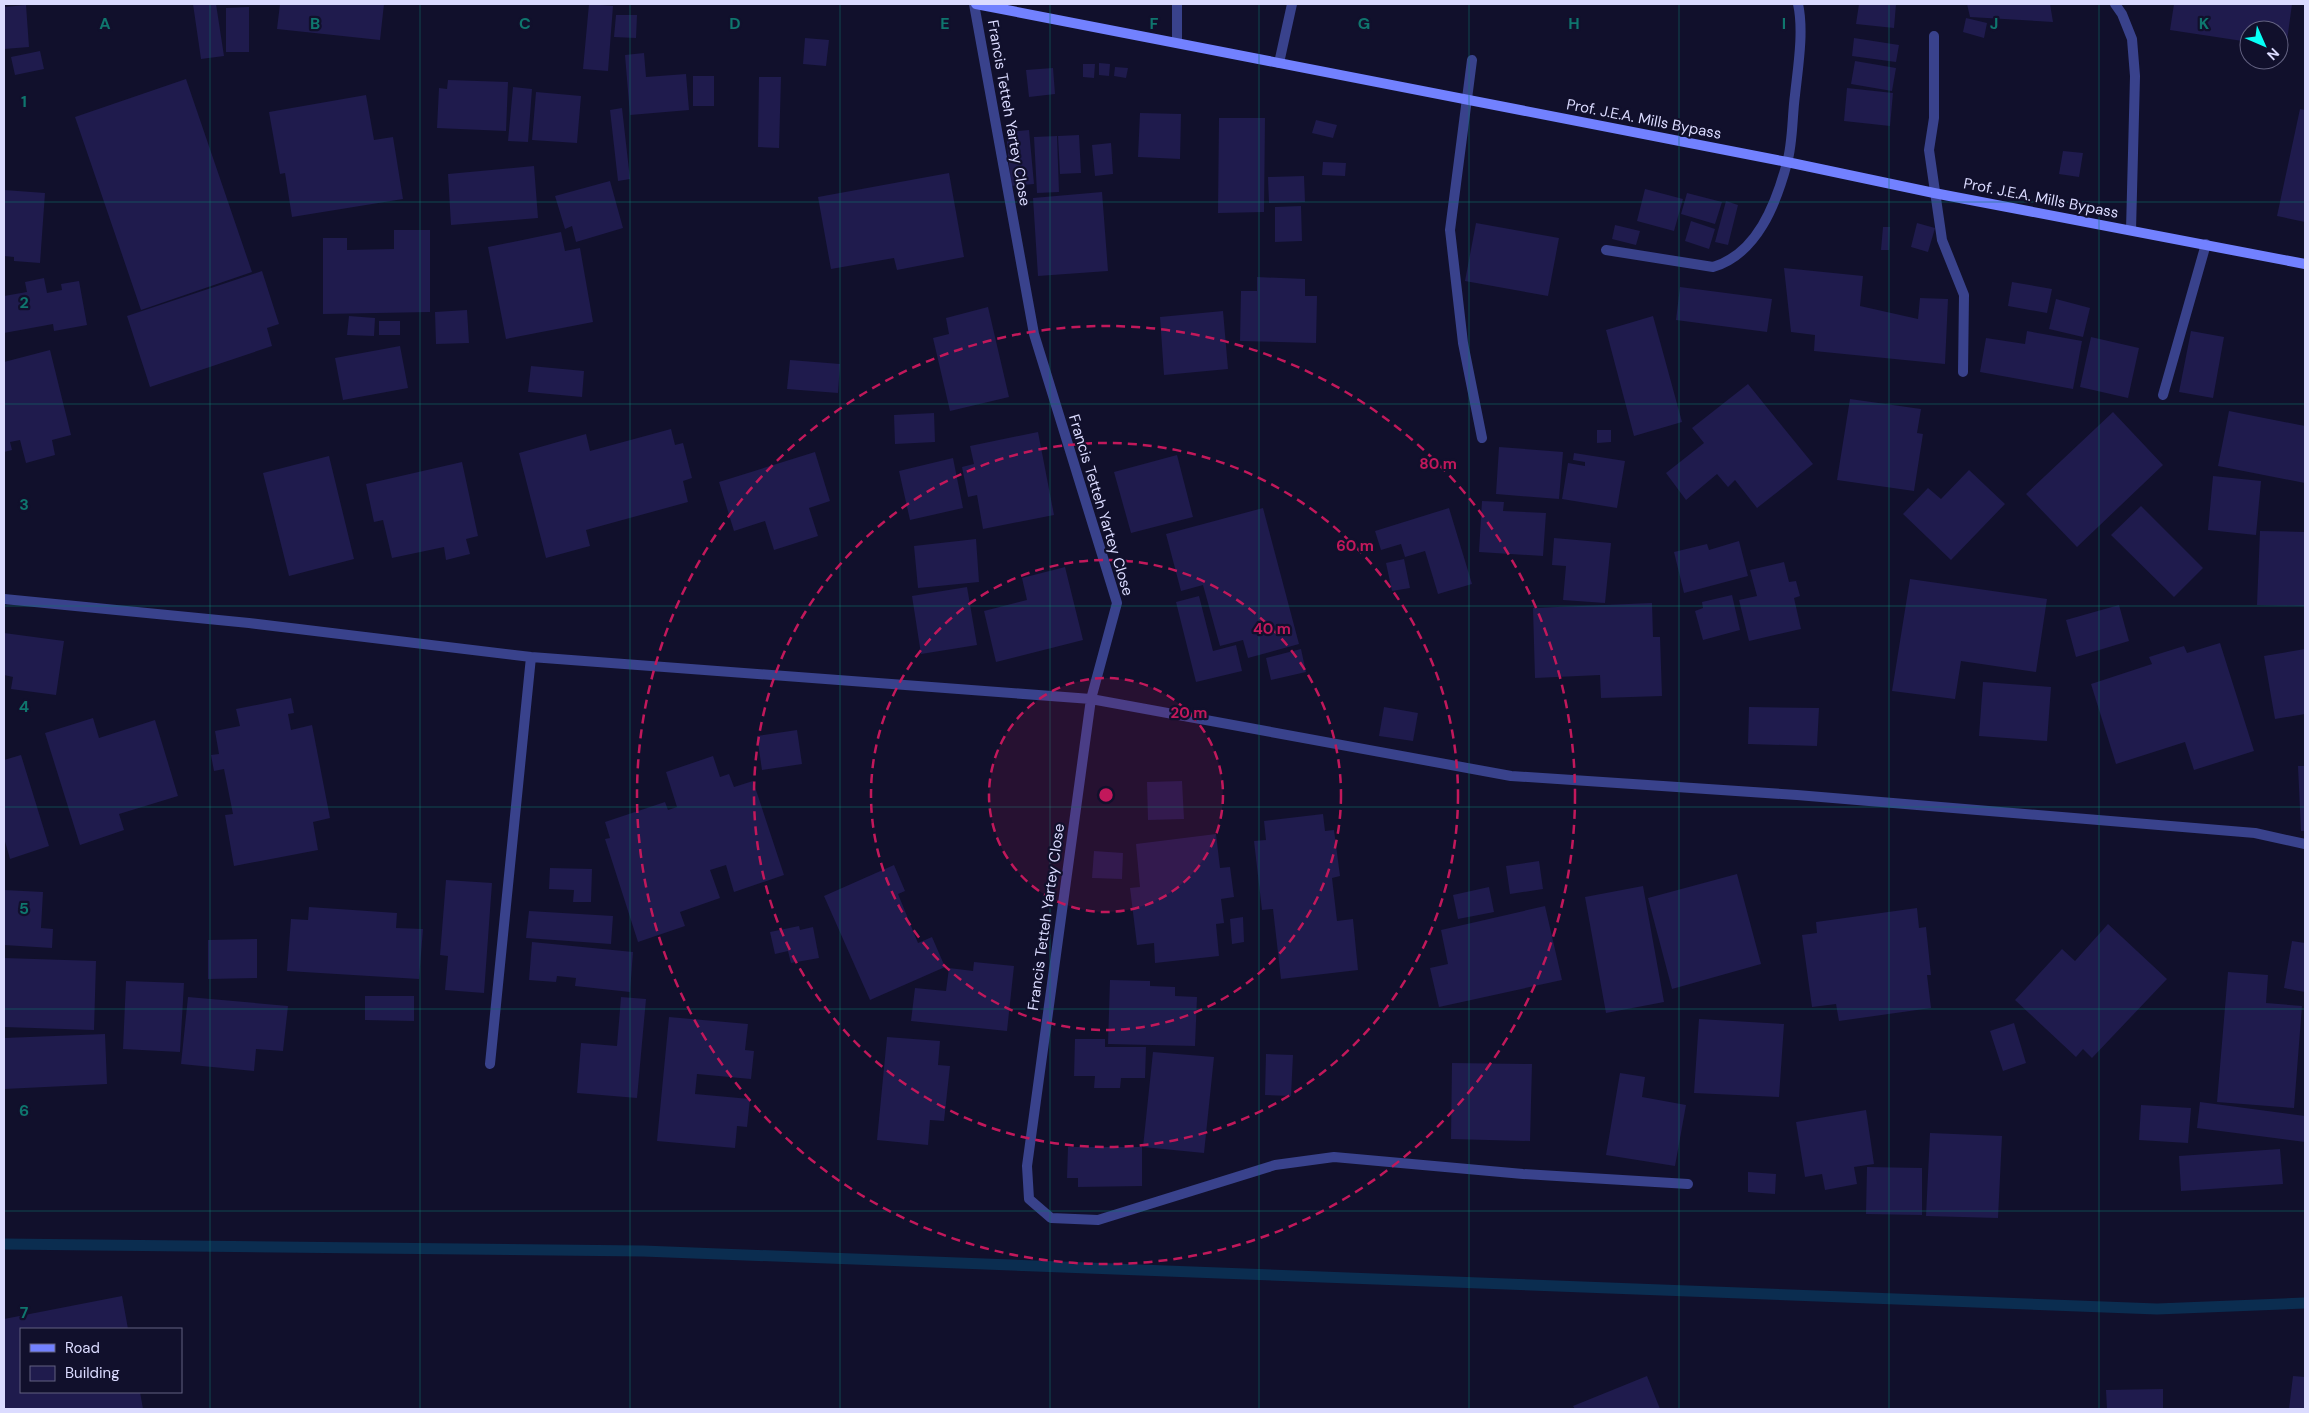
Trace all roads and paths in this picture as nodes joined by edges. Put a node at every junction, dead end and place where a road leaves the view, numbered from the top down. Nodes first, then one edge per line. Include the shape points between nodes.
1 (975, 4) edge
2 (1177, 4) edge
3 (1292, 4) edge
4 (1798, 4) edge
5 (2115, 4) edge
6 (1934, 36) dead end
7 (1177, 43) junction
8 (1472, 60) dead end
9 (1279, 63) junction
10 (1467, 99) junction
11 (1787, 162) junction
12 (1934, 193) junction
13 (2130, 230) junction
14 (2206, 244) junction
15 (1606, 250) dead end
16 (2305, 264) edge
17 (1963, 372) dead end
18 (2163, 395) dead end
19 (1482, 438) dead end
20 (4, 599) edge
21 (531, 657) junction
22 (1091, 699) junction
23 (2305, 844) edge
24 (490, 1064) dead end
25 (1688, 1184) dead end

1 - 7 street, Prof. J.E.A. Mills Bypass
1 - 22 street, Francis Tetteh Yartey Close via 1034,334 1117,603
2 - 7 street
3 - 9 street
4 - 11 street via 1799,59
5 - 13 street via 2132,39 2135,76
6 - 12 street via 1934,118 1929,150
7 - 9 street, Prof. J.E.A. Mills Bypass
8 - 10 street
9 - 10 street, Prof. J.E.A. Mills Bypass
10 - 11 street, Prof. J.E.A. Mills Bypass
10 - 19 street via 1450,230 1463,343
11 - 12 street, Prof. J.E.A. Mills Bypass
11 - 15 street via 1766,221 1740,252 1726,263 1713,267
12 - 13 street, Prof. J.E.A. Mills Bypass
12 - 17 street via 1942,240 1964,295
13 - 14 street, Prof. J.E.A. Mills Bypass
14 - 16 street, Prof. J.E.A. Mills Bypass
14 - 18 street
20 - 21 street via 249,623
21 - 22 street
21 - 24 street
22 - 23 street via 1510,776 1797,795 2255,833
22 - 25 street, Francis Tetteh Yartey Close via 1027,1166 1029,1199 1051,1218 1098,1220 1275,1165 1334,1157 1524,1174

